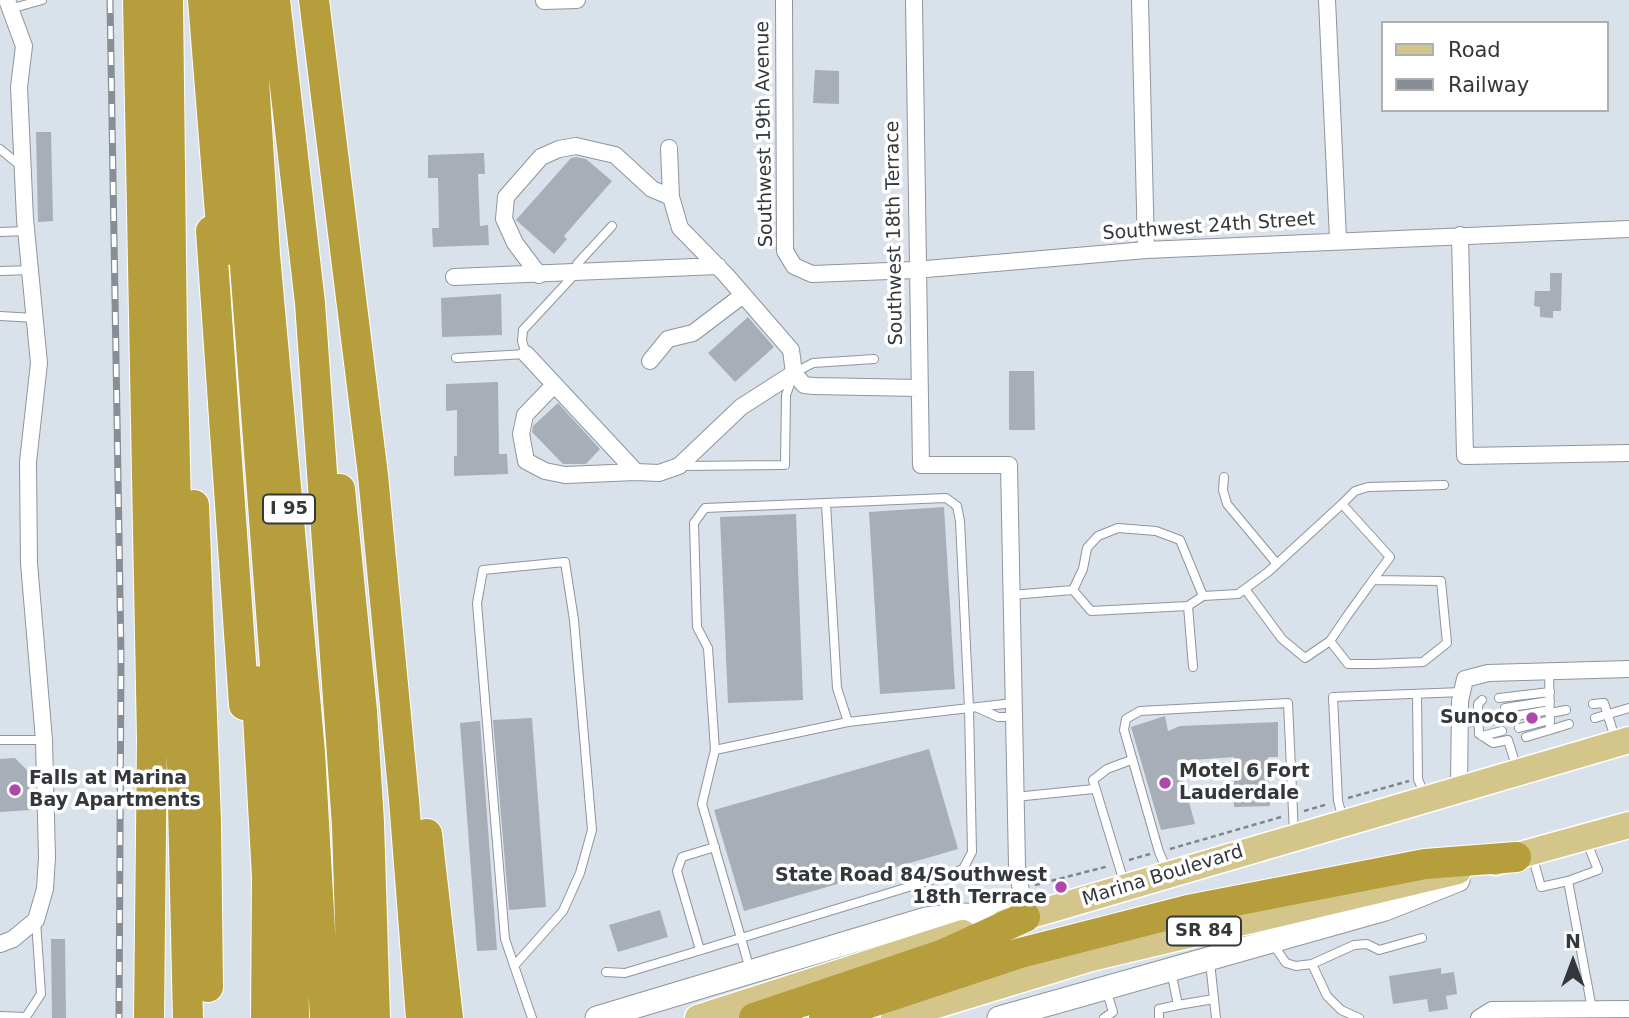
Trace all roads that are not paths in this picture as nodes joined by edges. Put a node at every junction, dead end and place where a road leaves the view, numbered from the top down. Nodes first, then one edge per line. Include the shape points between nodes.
1 (42, 0) edge
2 (138, 0) edge
3 (168, 0) edge
4 (192, 0) edge
5 (203, 0) edge
6 (225, 0) edge
7 (248, 0) edge
8 (275, 0) edge
9 (314, 0) edge
10 (577, 0) edge
11 (784, 0) edge
12 (914, 0) edge
13 (1140, 0) edge
14 (1327, 0) edge
15 (544, 1) edge
16 (8, 4) edge
17 (669, 148) dead end
18 (0, 149) edge
19 (23, 168) junction
20 (671, 197) junction
21 (612, 226) dead end
22 (1629, 229) edge
23 (27, 231) junction
24 (0, 232) edge
25 (1460, 235) junction
26 (171, 236) junction
27 (1338, 239) junction
28 (1146, 250) junction
29 (718, 266) junction
30 (794, 266) joint
31 (31, 270) junction
32 (915, 270) junction
33 (0, 271) edge
34 (575, 274) junction
35 (540, 275) junction
36 (454, 277) dead end
37 (743, 295) junction
38 (310, 303) junction
39 (0, 316) edge
40 (36, 318) junction
41 (526, 354) junction
42 (456, 358) dead end
43 (873, 359) dead end
44 (650, 361) dead end
45 (794, 373) junction
46 (554, 385) junction
47 (919, 388) junction
48 (1629, 453) edge
49 (679, 466) junction
50 (636, 472) junction
51 (373, 475) junction
52 (1224, 477) dead end
53 (1444, 485) dead end
54 (827, 504) junction
55 (1342, 504) junction
56 (1277, 564) junction
57 (1373, 580) junction
58 (1245, 589) junction
59 (1073, 590) junction
60 (1011, 595) junction
61 (1203, 596) junction
62 (1188, 606) junction
63 (1330, 641) junction
64 (1193, 667) dead end
65 (1629, 669) edge
66 (1549, 671) junction
67 (1463, 686) junction
68 (1417, 694) junction
69 (1499, 698) dead end
70 (1482, 700) dead end
71 (1593, 704) dead end
72 (1505, 708) dead end
73 (1629, 708) edge
74 (973, 709) junction
75 (1013, 710) junction
76 (1488, 710) dead end
77 (1566, 710) dead end
78 (1478, 711) junction
79 (1550, 711) junction
80 (1608, 714) junction
81 (1511, 717) dead end
82 (1595, 718) dead end
83 (1495, 720) dead end
84 (848, 722) junction
85 (1459, 723) junction
86 (1478, 723) junction
87 (1569, 724) dead end
88 (1519, 727) dead end
89 (1502, 731) dead end
90 (1482, 736) junction
91 (1526, 737) dead end
92 (0, 740) edge
93 (44, 740) junction
94 (1623, 742) edge
95 (715, 750) junction
96 (1131, 760) junction
97 (1518, 771) junction
98 (1459, 788) junction
99 (1094, 789) junction
100 (1015, 797) junction
101 (1426, 798) junction
102 (1343, 822) junction
103 (1629, 825) edge
104 (1294, 837) junction
105 (1585, 837) junction
106 (715, 847) junction
107 (1524, 855) junction
108 (1169, 874) junction
109 (1569, 881) junction
110 (1125, 887) junction
111 (1025, 917) junction
112 (36, 920) junction
113 (741, 938) junction
114 (1422, 938) dead end
115 (1272, 943) junction
116 (0, 944) edge
117 (701, 950) junction
118 (1210, 961) junction
119 (1312, 964) junction
120 (514, 966) junction
121 (1171, 971) junction
122 (606, 972) dead end
123 (751, 972) junction
124 (1106, 989) junction
125 (1214, 999) junction
126 (1178, 1005) junction
127 (1592, 1009) junction
128 (1629, 1009) edge
129 (0, 1016) edge
130 (1009, 1017) edge
131 (149, 1018) edge
132 (188, 1018) edge
133 (208, 1018) edge
134 (252, 1018) edge
135 (266, 1018) edge
136 (294, 1018) edge
137 (325, 1018) edge
138 (353, 1018) edge
139 (375, 1018) edge
140 (421, 1018) edge
141 (448, 1018) edge
142 (532, 1018) edge
143 (597, 1018) edge
144 (698, 1018) edge
145 (754, 1018) edge
146 (824, 1018) edge
147 (894, 1018) edge
148 (1104, 1018) edge
149 (1159, 1018) edge
150 (1216, 1018) edge
151 (1359, 1018) edge
152 (1479, 1018) edge

1 - 16 lane
2 - 131 highway via 152,753
3 - 26 highway
4 - 134 highway via 236,559 248,783
5 - 135 highway via 250,573 267,877
6 - 136 highway via 292,891
7 - 137 highway, I 95 via 264,243 310,752
8 - 38 highway
9 - 51 highway
10 - 15 street
11 - 30 street, Southwest 19th Avenue via 785,251
12 - 32 street, Southwest 18th Terrace
13 - 28 street
14 - 27 street
16 - 19 street via 24,46 19,87
17 - 20 street
18 - 19 lane
19 - 23 street
20 - 29 street via 680,228
20 - 35 street via 652,188 615,155 576,146 541,157 506,197 505,219 515,243
21 - 34 lane via 577,264
22 - 25 street, Southwest 24th Street
23 - 24 lane
23 - 31 street
25 - 27 street, Southwest 24th Street
25 - 48 street via 1465,456
26 - 132 highway
26 - 133 highway via 197,539
27 - 28 street, Southwest 24th Street
28 - 32 street, Southwest 24th Street
29 - 34 street
29 - 37 street
30 - 32 street, Southwest 24th Street via 812,274
31 - 33 lane
31 - 40 street
32 - 47 street, Southwest 18th Terrace
34 - 35 street
34 - 41 lane via 523,330
35 - 36 street
37 - 44 street via 693,333 668,340
37 - 45 street via 791,350
38 - 138 highway via 345,786
38 - 139 highway via 329,407 354,607 369,822
39 - 40 lane
40 - 93 street via 39,363 29,462 29,564
41 - 42 lane
41 - 46 street
43 - 45 lane via 813,363
45 - 47 street via 804,385
45 - 49 street via 741,407
45 - 49 lane via 786,395 785,465
46 - 50 street
46 - 50 street via 525,415 526,461 565,475
47 - 60 street, Southwest 18th Terrace via 921,465 1009,465
49 - 50 street via 659,473
51 - 140 highway
51 - 141 highway via 394,548
52 - 56 lane via 1227,504
53 - 55 lane via 1367,487
54 - 74 lane via 946,498 957,506
54 - 84 lane via 836,688
54 - 95 lane via 705,508 694,523 698,627 708,648
55 - 56 lane
55 - 57 lane via 1390,557
56 - 58 lane
57 - 63 lane
57 - 63 lane via 1441,581 1447,643 1423,662 1348,664
58 - 61 lane via 1238,594
58 - 63 lane via 1282,639 1305,658
59 - 60 lane
59 - 61 lane via 1087,548 1098,536 1118,528 1156,531 1180,540
59 - 62 lane via 1091,611
60 - 75 street
61 - 62 lane
62 - 64 lane
65 - 66 street
66 - 67 street via 1488,673
66 - 79 lane
67 - 68 lane
67 - 85 street
68 - 101 lane via 1418,779
68 - 102 lane via 1333,697
69 - 79 lane
70 - 78 lane
71 - 80 lane via 1604,703
72 - 79 lane
73 - 80 lane
74 - 75 lane via 997,703
74 - 75 lane via 998,717
74 - 84 lane
74 - 113 lane via 972,852 963,869
75 - 100 street
76 - 78 lane
77 - 79 lane
78 - 86 lane
79 - 81 lane
79 - 87 lane
79 - 88 lane
79 - 91 lane
80 - 82 lane
80 - 94 lane
83 - 86 lane
84 - 95 lane
85 - 86 lane
85 - 98 street
86 - 90 lane
89 - 90 lane
90 - 97 lane via 1493,743 1508,740
92 - 93 lane
93 - 112 street via 46,889
94 - 97 main road, Marina Boulevard
95 - 106 lane via 702,804
96 - 99 lane via 1107,769 1093,780
96 - 104 lane via 1124,730 1132,713 1288,703
96 - 108 lane
97 - 98 main road, Marina Boulevard
98 - 101 main road, Marina Boulevard
99 - 100 lane
99 - 110 lane
100 - 111 street via 1019,889
101 - 102 main road, Marina Boulevard
102 - 104 main road, Marina Boulevard
103 - 105 main road, SR 84
104 - 108 main road, Marina Boulevard
105 - 107 main road, SR 84
105 - 109 lane via 1598,870
106 - 113 lane
106 - 117 lane via 682,857 677,871
107 - 109 lane via 1541,887
107 - 115 main road via 1385,909
107 - 146 highway via 1425,863 1176,913 1007,957
107 - 147 main road, SR 84 via 1104,955
108 - 110 main road, Marina Boulevard
109 - 127 lane
110 - 111 main road, Marina Boulevard
111 - 123 main road via 926,919
111 - 144 main road, Marina Boulevard
111 - 145 highway via 944,954
112 - 116 street
112 - 129 lane via 41,994 26,1017
113 - 117 lane
113 - 123 lane
114 - 119 lane via 1379,950 1367,944 1354,945
115 - 118 main road
115 - 119 lane via 1286,963
117 - 122 lane via 625,973
118 - 121 main road
118 - 125 lane
119 - 151 lane via 1327,996 1341,1010
120 - 120 lane via 563,911 592,830 575,620 565,562 483,570 477,603 505,939
120 - 142 lane
121 - 124 main road
121 - 126 lane
123 - 143 main road
124 - 130 main road
124 - 148 lane via 1113,1012
125 - 126 lane
125 - 150 lane
126 - 149 lane via 1159,1009
127 - 128 street
127 - 152 street via 1492,1010

